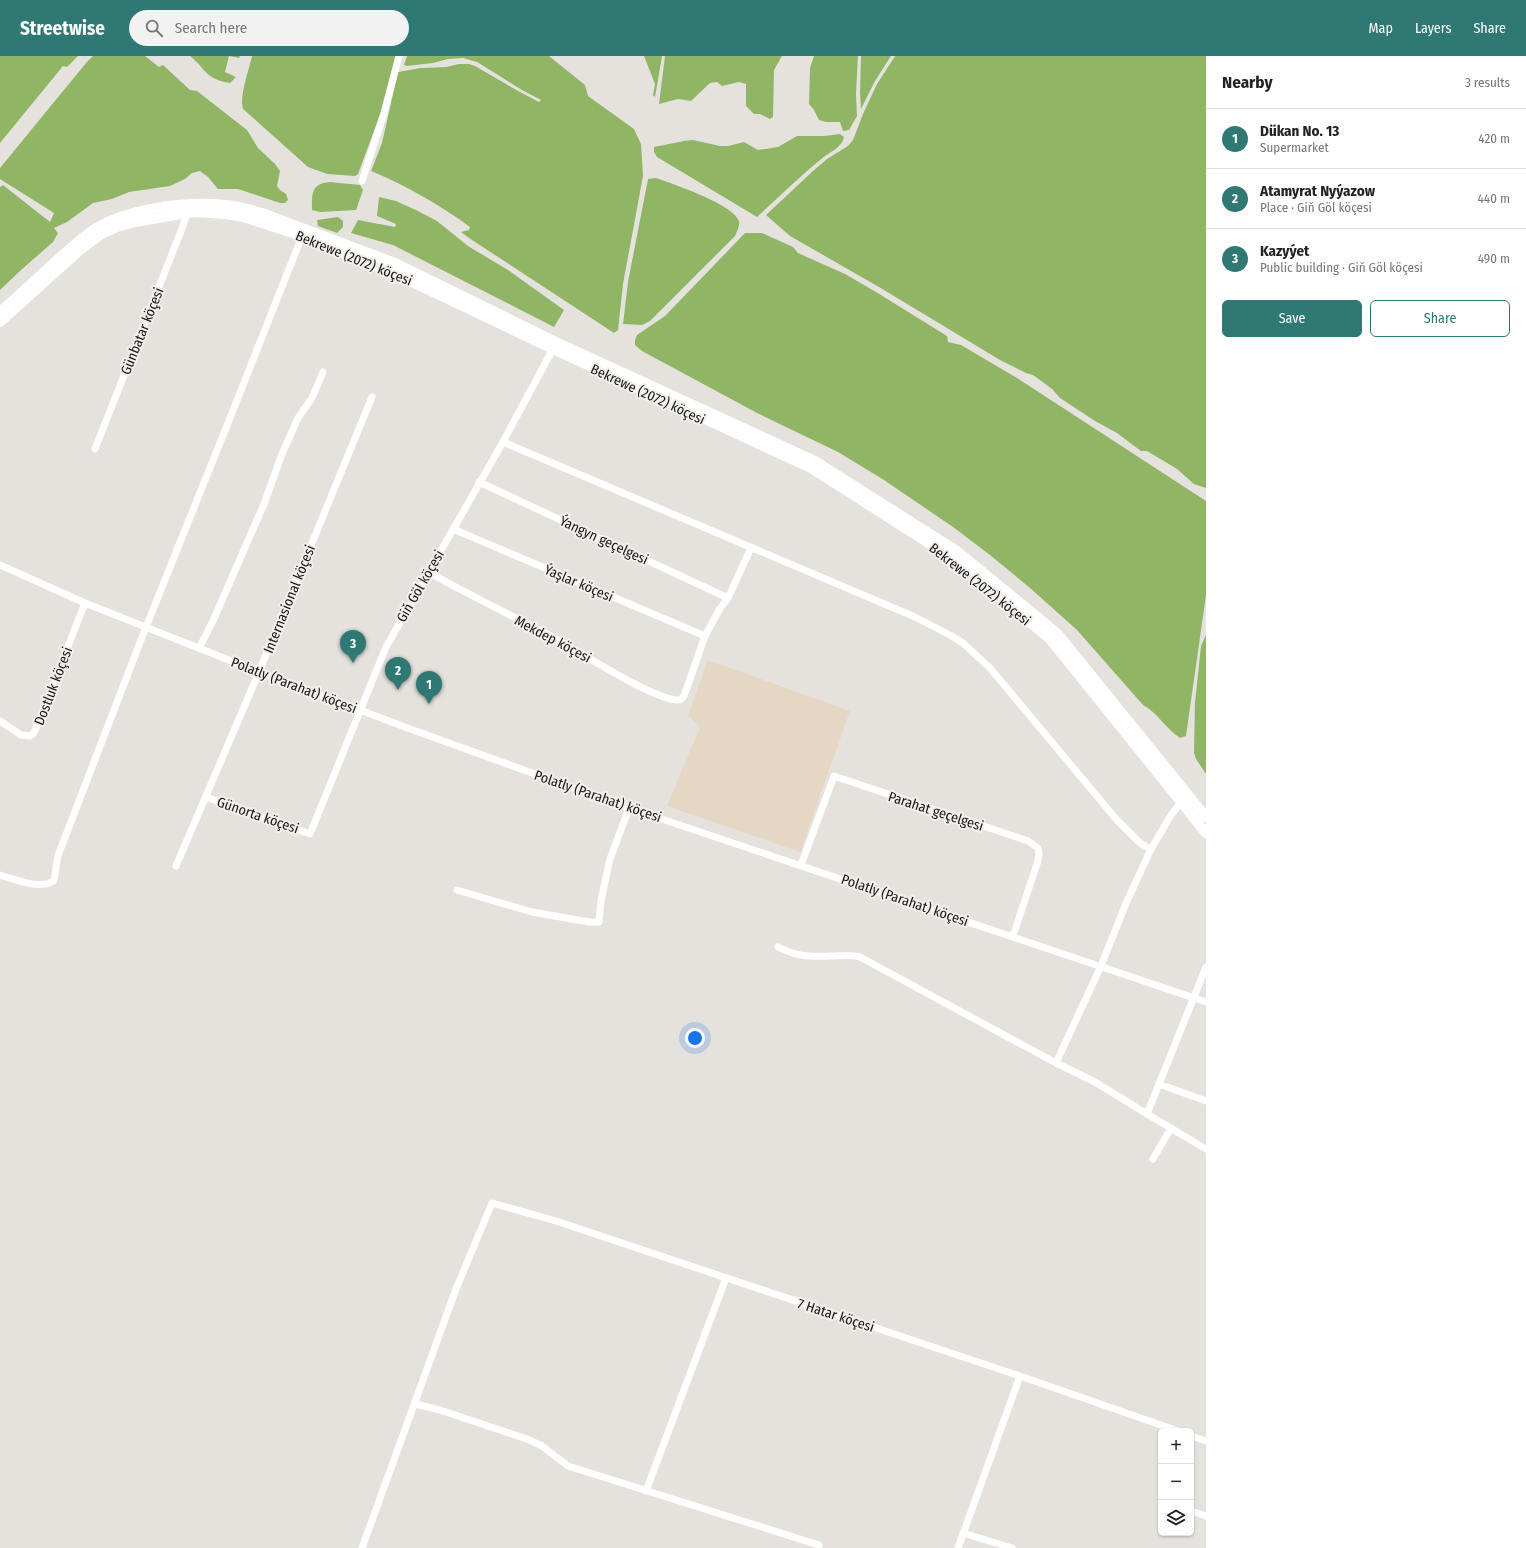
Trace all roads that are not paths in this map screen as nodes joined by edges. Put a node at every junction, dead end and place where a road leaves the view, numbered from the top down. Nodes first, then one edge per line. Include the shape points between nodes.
1 (399, 56) edge
2 (362, 181) dead end
3 (187, 213) junction
4 (302, 236) junction
5 (0, 312) edge
6 (0, 322) edge
7 (554, 346) junction
8 (323, 372) dead end
9 (372, 397) dead end
10 (503, 442) junction
11 (95, 449) dead end
12 (479, 482) junction
13 (454, 529) junction
14 (751, 548) junction
15 (0, 565) edge
16 (428, 572) junction
17 (728, 598) junction
18 (85, 603) junction
19 (146, 627) junction
20 (705, 636) junction
21 (199, 648) junction
22 (259, 672) junction
23 (359, 710) junction
24 (0, 721) edge
25 (206, 797) junction
26 (1185, 798) junction
27 (629, 808) junction
28 (1206, 817) edge
29 (1206, 833) edge
30 (310, 834) joint
31 (1151, 849) junction
32 (801, 865) junction
33 (176, 866) dead end
34 (0, 875) edge
35 (457, 890) dead end
36 (1013, 936) junction
37 (778, 947) dead end
38 (1102, 966) junction
39 (1206, 967) edge
40 (1194, 998) junction
41 (1206, 1002) edge
42 (1056, 1063) junction
43 (1159, 1084) junction
44 (1206, 1101) edge
45 (1147, 1114) junction
46 (1171, 1128) junction
47 (1206, 1149) edge
48 (1153, 1159) dead end
49 (726, 1278) junction
50 (1020, 1376) junction
51 (415, 1404) junction
52 (1169, 1428) edge
53 (1194, 1437) edge
54 (1206, 1441) edge
55 (646, 1491) junction
56 (1194, 1512) edge
57 (1206, 1516) edge
58 (963, 1533) junction
59 (819, 1545) dead end
60 (362, 1548) edge
61 (958, 1548) edge
62 (1012, 1548) edge

1 - 2 street
3 - 4 main road, Bekrewe (2072) köçesi via 243,217
3 - 6 main road, Bekrewe (2072) köçesi via 135,222 100,235
3 - 11 street, Günbatar köçesi
4 - 7 main road, Bekrewe (2072) köçesi via 392,272
4 - 19 street
5 - 7 main road, Bekrewe (2072) köçesi via 75,244 95,229 113,220 174,206 227,205 262,213 395,263
7 - 10 street, Giň Göl köçesi
7 - 26 main road, Bekrewe (2072) köçesi via 815,461 957,551 1057,633
8 - 21 street via 312,398 298,418 261,511
9 - 22 street, Internasional köçesi
10 - 12 street, Giň Göl köçesi
10 - 14 street
12 - 13 street, Giň Göl köçesi
12 - 17 street, Ýangyn geçelgesi
13 - 16 street, Giň Göl köçesi
13 - 20 street, Ýaşlar köçesi
14 - 17 street
14 - 31 street via 915,617 963,643 1000,680 1116,819 1140,843
15 - 18 street, Polatly (Parahat) köçesi
16 - 20 street, Mekdep köçesi via 612,672 659,696 676,701 684,696
16 - 23 street, Giň Göl köçesi via 386,647
17 - 20 street via 718,610
18 - 19 street, Polatly (Parahat) köçesi
18 - 24 street, Dostluk köçesi via 34,733 30,736 21,735
19 - 21 street, Polatly (Parahat) köçesi
19 - 34 street via 58,853 54,880 47,884 35,884
21 - 22 street, Polatly (Parahat) köçesi
22 - 23 street, Polatly (Parahat) köçesi
22 - 25 street, Internasional köçesi
23 - 27 street, Polatly (Parahat) köçesi
23 - 30 street, Giň Göl köçesi
25 - 30 street, Günorta köçesi
25 - 33 street, Internasional köçesi
26 - 28 main road, Bekrewe (2072) köçesi
26 - 29 main road, Bekrewe (2072) köçesi
26 - 31 street via 1171,815
27 - 32 street, Polatly (Parahat) köçesi
27 - 35 street via 610,859 600,900 599,922 532,912
31 - 38 street via 1127,901
32 - 36 street, Polatly (Parahat) köçesi
32 - 36 street, Parahat geçelgesi via 834,776 1028,841 1038,848 1037,864
36 - 38 street, Polatly (Parahat) köçesi
37 - 42 street via 797,956 860,957
38 - 40 street, Polatly (Parahat) köçesi
38 - 42 street
39 - 40 street
40 - 41 street, Polatly (Parahat) köçesi
40 - 43 street
42 - 45 street via 1095,1082
43 - 44 street
43 - 45 street
45 - 46 street
46 - 47 street
46 - 48 street
49 - 50 street, 7 Hatar köçesi
49 - 51 street, 7 Hatar köçesi via 556,1221 492,1204 456,1289
49 - 55 street
50 - 52 street, 7 Hatar köçesi
50 - 58 street
51 - 55 street via 527,1439 542,1446 568,1466
51 - 60 street
53 - 54 street
55 - 59 street
56 - 57 street
58 - 61 street
58 - 62 street

